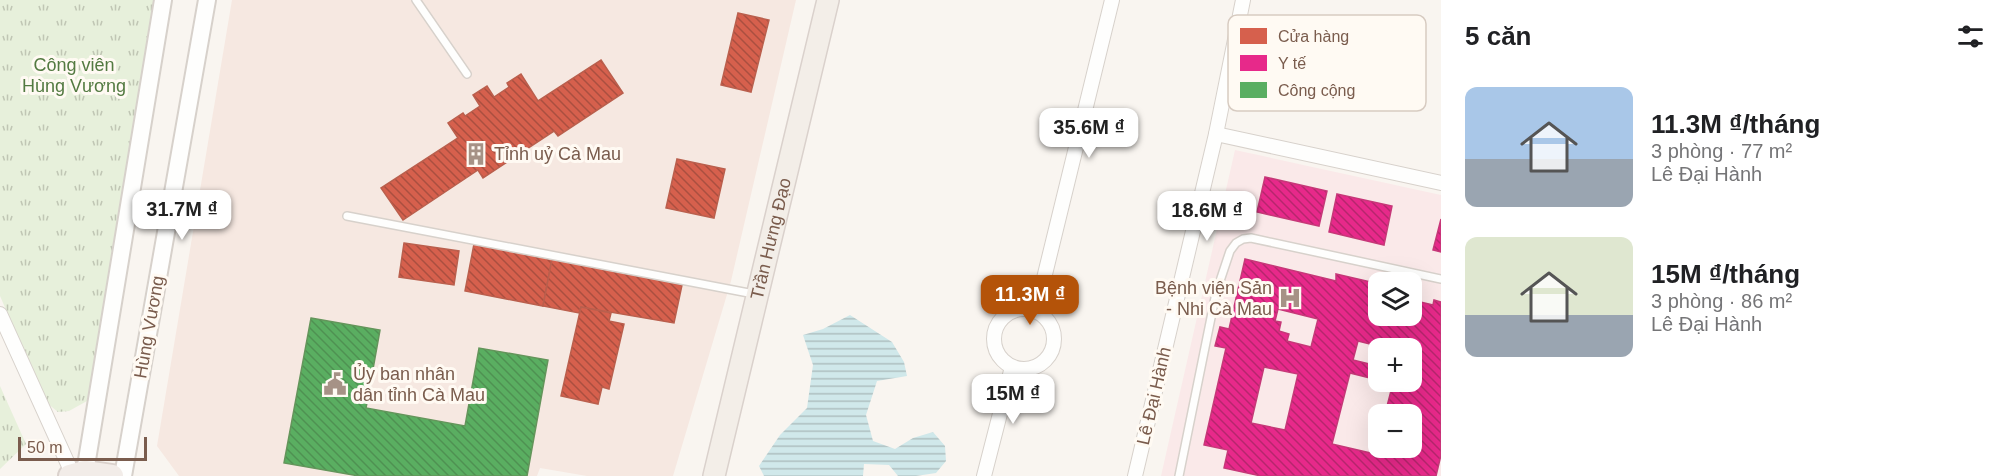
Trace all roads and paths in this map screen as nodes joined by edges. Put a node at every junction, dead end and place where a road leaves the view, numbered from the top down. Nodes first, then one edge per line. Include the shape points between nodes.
1 (163, 0) edge
2 (207, 0) edge
3 (416, 0) edge
4 (828, 0) edge
5 (1112, 0) edge
6 (1243, 0) edge
7 (1240, 15) edge
8 (467, 74) dead end
9 (1228, 74) edge
10 (1216, 134) junction
11 (1441, 183) edge
12 (347, 216) dead end
13 (1441, 279) edge
14 (756, 295) junction
15 (1036, 311) junction
16 (2, 322) edge
17 (1012, 367) junction
18 (76, 474) edge
19 (112, 476) edge
20 (123, 476) edge
21 (714, 476) edge
22 (984, 476) edge
23 (1135, 476) edge
24 (1179, 476) edge

1 - 18 street
2 - 20 street, Hùng Vương
3 - 8 lane
4 - 14 main road, Trần Hưng Đạo
5 - 15 street
6 - 7 street, Lê Đại Hành
9 - 10 street, Lê Đại Hành
10 - 11 street
10 - 23 street, Lê Đại Hành
12 - 14 lane
13 - 24 lane via 1251,238 1236,243 1216,293
14 - 21 main road, Trần Hưng Đạo
15 - 17 street via 1021,309 1006,315 995,332 997,353
15 - 17 street via 1052,325 1054,346 1040,365 1030,369
16 - 18 street
17 - 22 street
18 - 19 highway

